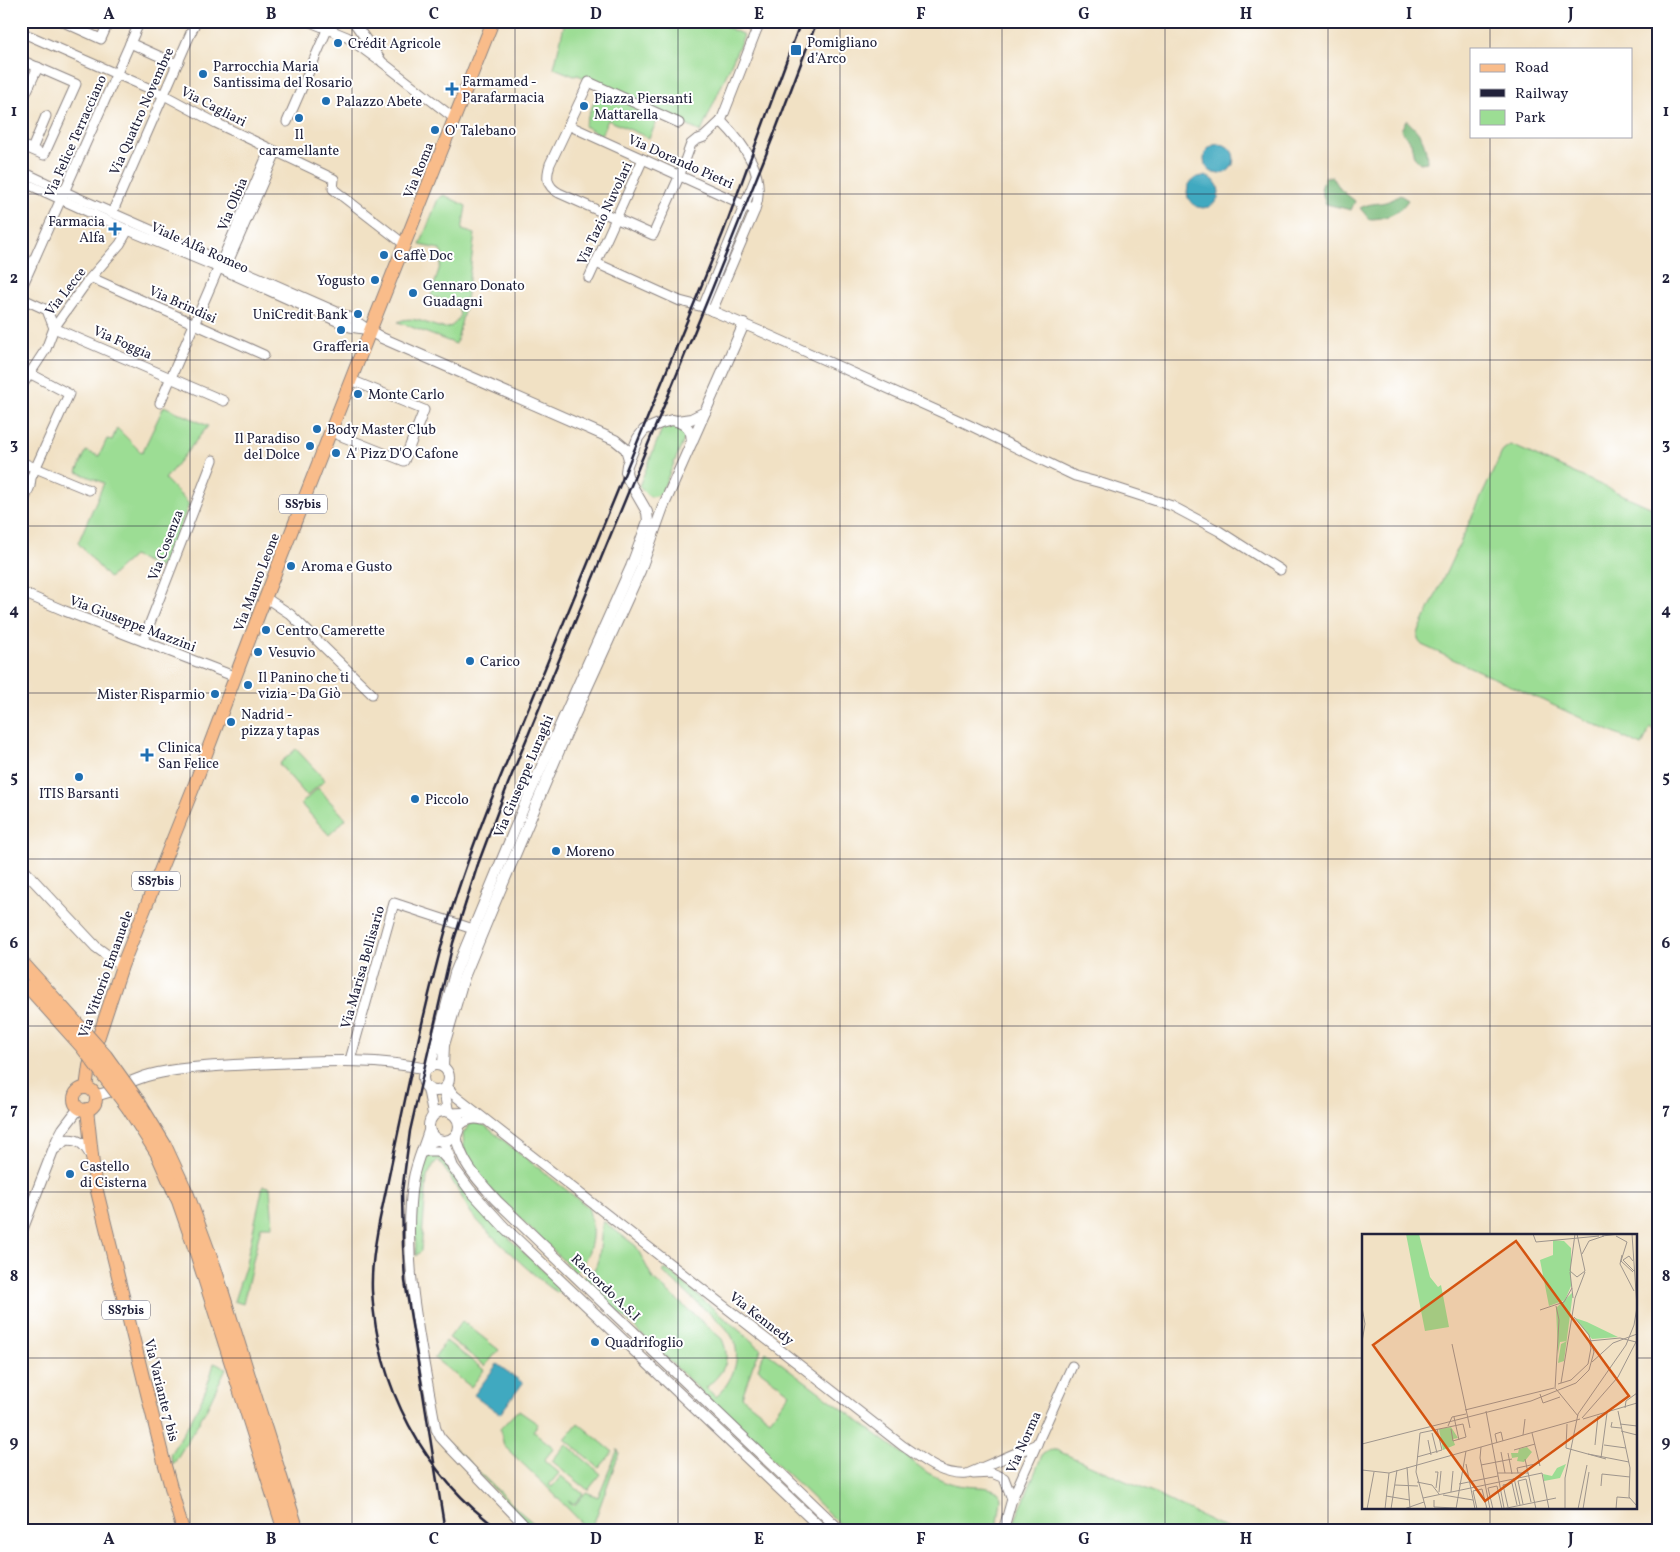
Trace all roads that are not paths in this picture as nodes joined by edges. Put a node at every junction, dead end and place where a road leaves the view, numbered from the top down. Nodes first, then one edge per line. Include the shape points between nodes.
1 (62, 21) edge
2 (89, 21) edge
3 (109, 21) edge
4 (140, 21) edge
5 (196, 21) edge
6 (308, 21) edge
7 (353, 21) edge
8 (493, 21) edge
9 (739, 21) edge
10 (754, 24) edge
11 (328, 26) edge
12 (84, 31) junction
13 (21, 32) edge
14 (347, 37) junction
15 (130, 43) junction
16 (21, 60) edge
17 (176, 62) junction
18 (382, 62) junction
19 (38, 67) junction
20 (117, 74) junction
21 (164, 95) junction
22 (24, 97) dead end
23 (46, 116) dead end
24 (455, 119) junction
25 (721, 121) junction
26 (287, 122) dead end
27 (679, 124) dead end
28 (568, 125) junction
29 (21, 145) edge
30 (32, 149) junction
31 (274, 151) junction
32 (643, 159) junction
33 (21, 171) edge
34 (756, 172) junction
35 (679, 177) junction
36 (21, 181) edge
37 (63, 195) junction
38 (745, 205) junction
39 (755, 210) junction
40 (112, 212) junction
41 (617, 219) junction
42 (128, 230) junction
43 (404, 244) junction
44 (596, 263) junction
45 (223, 267) junction
46 (92, 278) junction
47 (589, 278) dead end
48 (21, 289) edge
49 (21, 298) edge
50 (703, 307) junction
51 (712, 311) junction
52 (194, 324) junction
53 (744, 324) junction
54 (54, 328) junction
55 (370, 330) junction
56 (264, 355) dead end
57 (31, 374) junction
58 (170, 378) junction
59 (351, 380) junction
60 (21, 386) edge
61 (224, 402) dead end
62 (160, 403) dead end
63 (705, 412) junction
64 (677, 421) junction
65 (331, 432) junction
66 (638, 437) junction
67 (615, 440) junction
68 (692, 442) junction
69 (629, 459) junction
70 (213, 460) dead end
71 (21, 462) edge
72 (35, 468) junction
73 (89, 490) dead end
74 (641, 501) junction
75 (21, 508) edge
76 (663, 508) junction
77 (1280, 570) dead end
78 (21, 592) edge
79 (266, 598) junction
80 (143, 641) junction
81 (236, 678) junction
82 (372, 694) dead end
83 (21, 867) edge
84 (472, 930) junction
85 (21, 962) edge
86 (122, 966) junction
87 (30, 982) edge
88 (435, 1047) junction
89 (350, 1060) junction
90 (401, 1063) junction
91 (443, 1066) junction
92 (428, 1068) junction
93 (425, 1084) junction
94 (446, 1087) junction
95 (90, 1091) junction
96 (134, 1105) junction
97 (83, 1109) junction
98 (450, 1112) junction
99 (475, 1112) junction
100 (433, 1114) junction
101 (486, 1120) junction
102 (429, 1129) junction
103 (457, 1130) junction
104 (440, 1140) junction
105 (424, 1151) junction
106 (52, 1155) junction
107 (92, 1157) junction
108 (418, 1160) junction
109 (453, 1167) junction
110 (21, 1233) edge
111 (1072, 1366) dead end
112 (1038, 1444) junction
113 (967, 1474) junction
114 (1012, 1499) junction
115 (183, 1531) edge
116 (285, 1531) edge
117 (296, 1531) edge
118 (530, 1531) edge
119 (824, 1531) edge
120 (841, 1531) edge
121 (1003, 1531) edge

1 - 12 street
2 - 12 street
3 - 12 street via 101,39
4 - 15 street, Via Felice Terracciano
5 - 17 street, Via Quattro Novembre
6 - 11 street
7 - 14 street
7 - 18 street
8 - 24 main road, Via Roma / SS7bis
9 - 10 street
10 - 25 street
11 - 14 street
11 - 26 street
13 - 20 street, Via Cagliari
14 - 18 street
15 - 17 street
15 - 20 street, Via Felice Terracciano
16 - 19 street
17 - 21 street, Via Quattro Novembre
18 - 24 street
19 - 22 street
19 - 30 street via 76,84 44,155
20 - 21 street, Via Cagliari
20 - 37 street, Via Felice Terracciano
21 - 31 street, Via Cagliari
21 - 40 street, Via Quattro Novembre
23 - 30 street
24 - 43 main road, Via Roma / SS7bis
25 - 34 street via 751,159
25 - 35 street via 704,138 691,144
27 - 28 street via 589,82
28 - 32 street, Via Dorando Pietri
28 - 41 street via 550,164 549,186
29 - 30 street
31 - 43 street, Via Cagliari via 334,178 333,189
31 - 45 street, Via Olbia
32 - 35 street, Via Dorando Pietri
32 - 41 street, Via Tazio Nuvolari
33 - 37 street
34 - 38 street
34 - 39 street via 758,194
35 - 38 street, Via Dorando Pietri
35 - 41 street via 653,235
36 - 37 street, Viale Alfa Romeo
37 - 40 street, Viale Alfa Romeo
37 - 42 street, Viale Alfa Romeo
37 - 48 street, Via Felice Terracciano
38 - 39 street, Via Dorando Pietri
38 - 50 street
39 - 51 street
40 - 45 street, Viale Alfa Romeo
41 - 44 street, Via Tazio Nuvolari
42 - 45 street, Viale Alfa Romeo
42 - 46 street, Via Lecce
43 - 55 main road, Via Roma / SS7bis
44 - 47 street, Via Tazio Nuvolari
44 - 50 street via 680,301
45 - 52 street, Via Olbia
45 - 55 street, Viale Alfa Romeo via 357,321
46 - 52 street, Via Brindisi
46 - 54 street, Via Lecce
49 - 54 street via 47,310
50 - 51 street
51 - 53 street
52 - 56 street, Via Brindisi
52 - 58 street, Via Olbia
53 - 63 street, Via Giuseppe Luraghi
53 - 77 street via 1075,476 1172,506
54 - 57 street, Via Lecce
54 - 58 street, Via Foggia
55 - 59 main road, Via Mauro Leone / SS7bis
55 - 67 street, Viale Alfa Romeo
57 - 60 street, Via Lecce
57 - 72 street via 69,394
58 - 61 street, Via Foggia
58 - 62 street, Via Olbia
59 - 65 main road, Via Mauro Leone / SS7bis
59 - 65 street via 424,410 404,461
63 - 64 street
63 - 68 street, Via Giuseppe Luraghi
64 - 66 street via 661,422
64 - 68 street via 691,433
65 - 79 main road, Via Mauro Leone / SS7bis
66 - 67 street via 631,441
66 - 69 street, Via Giuseppe Luraghi
67 - 69 street via 626,449
68 - 76 street, Via Giuseppe Luraghi
69 - 74 street, Via Giuseppe Luraghi via 626,476
70 - 80 street, Via Cosenza
71 - 72 street
72 - 73 street
72 - 75 street
74 - 76 street
74 - 84 street, Via Giuseppe Luraghi via 648,521 631,567
76 - 91 street, Via Giuseppe Luraghi via 640,571 541,792 464,977 444,1045
78 - 80 street, Via Giuseppe Mazzini
79 - 81 main road, Via Mauro Leone / SS7bis
79 - 82 street via 290,614
80 - 81 street, Via Giuseppe Mazzini
81 - 86 main road, Via Vittorio Emanuele / SS7bis
83 - 86 street via 96,946
84 - 88 street, Via Giuseppe Luraghi via 455,973
84 - 89 street, Via Marisa Bellisario via 394,903
85 - 87 highway
86 - 95 main road, Via Vittorio Emanuele / SS7bis via 89,1066
87 - 96 highway, bridge
88 - 90 street via 424,1058
88 - 92 street, Via Giuseppe Luraghi
89 - 90 street
89 - 95 street via 167,1072 140,1078 110,1092
90 - 92 street
90 - 93 street
91 - 92 street
91 - 94 street via 450,1077
92 - 93 street via 424,1072
93 - 94 street via 436,1091
93 - 100 street
94 - 98 street
94 - 99 street, Via Kennedy
95 - 97 main road via 94,1104
95 - 97 main road via 79,1090 74,1095 74,1102
96 - 116 highway via 179,1202
96 - 117 highway via 164,1145 187,1195 214,1268
97 - 106 street via 63,1129
97 - 107 main road, Via Variante 7 bis / SS7bis
98 - 99 street
98 - 100 street via 442,1110
98 - 103 street via 458,1121
99 - 101 street, Via Kennedy
100 - 102 street
101 - 103 street via 473,1118
101 - 113 street, Via Kennedy via 903,1446 945,1473
102 - 104 street
102 - 108 street
103 - 104 street via 448,1140
103 - 120 street, Raccordo A.S.I via 457,1142 464,1160 496,1201
104 - 105 street via 432,1142
104 - 109 street, Raccordo A.S.I
105 - 108 street
105 - 109 street via 439,1151
106 - 107 street via 62,1141 71,1139 84,1145
106 - 110 street
107 - 115 main road, Via Variante 7 bis / SS7bis via 95,1183
108 - 118 street via 412,1189 411,1264 419,1336 436,1429 451,1449
109 - 119 street, Raccordo A.S.I via 505,1228
111 - 112 street, Via Norma
112 - 113 street, Via Kennedy
112 - 114 street, Via Norma
113 - 114 street via 992,1474 1004,1478
114 - 121 street, Via Norma

